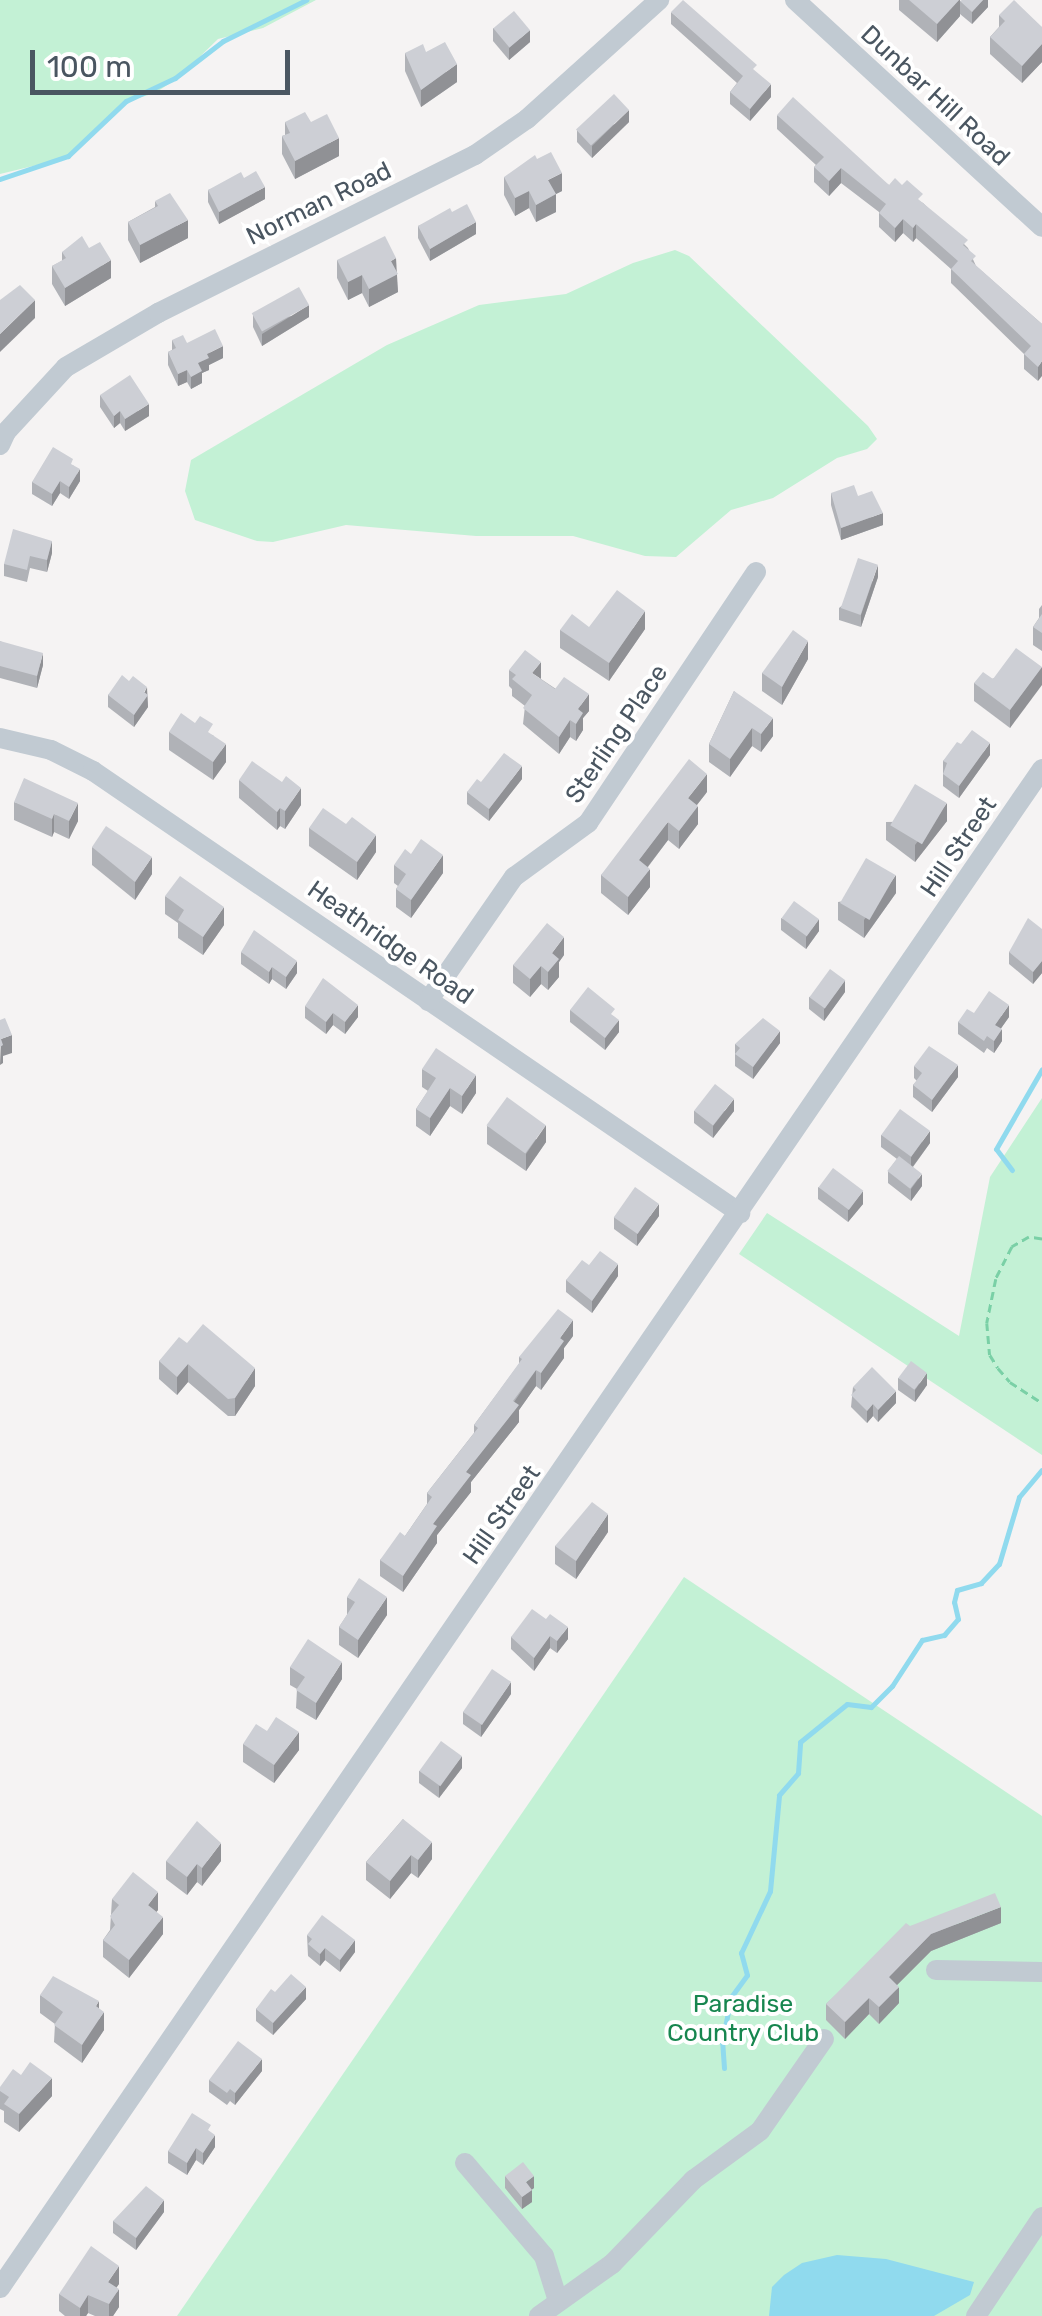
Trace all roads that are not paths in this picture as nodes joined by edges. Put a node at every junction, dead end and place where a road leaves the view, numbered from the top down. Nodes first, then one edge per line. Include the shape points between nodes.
1 (659, 0) edge
2 (795, 0) edge
3 (1042, 227) edge
4 (0, 444) edge
5 (756, 572) dead end
6 (0, 738) edge
7 (1042, 770) edge
8 (428, 1001) junction
9 (740, 1213) junction
10 (936, 1970) dead end
11 (1042, 1972) edge
12 (824, 2040) dead end
13 (465, 2163) dead end
14 (1042, 2216) edge
15 (0, 2288) edge
16 (558, 2302) junction
17 (538, 2316) edge
18 (976, 2316) edge

1 - 4 street, Norman Road via 528,118 475,155 158,312 66,367
2 - 3 street, Dunbar Hill Road
5 - 8 street, Sterling Place via 588,823 514,877
6 - 8 street, Heathridge Road via 50,750 93,771
7 - 9 street, Hill Street
8 - 9 street, Heathridge Road
9 - 15 street, Hill Street
10 - 11 street
12 - 16 street via 760,2131 693,2180 612,2264
13 - 16 street via 544,2256
14 - 18 street
16 - 17 street

